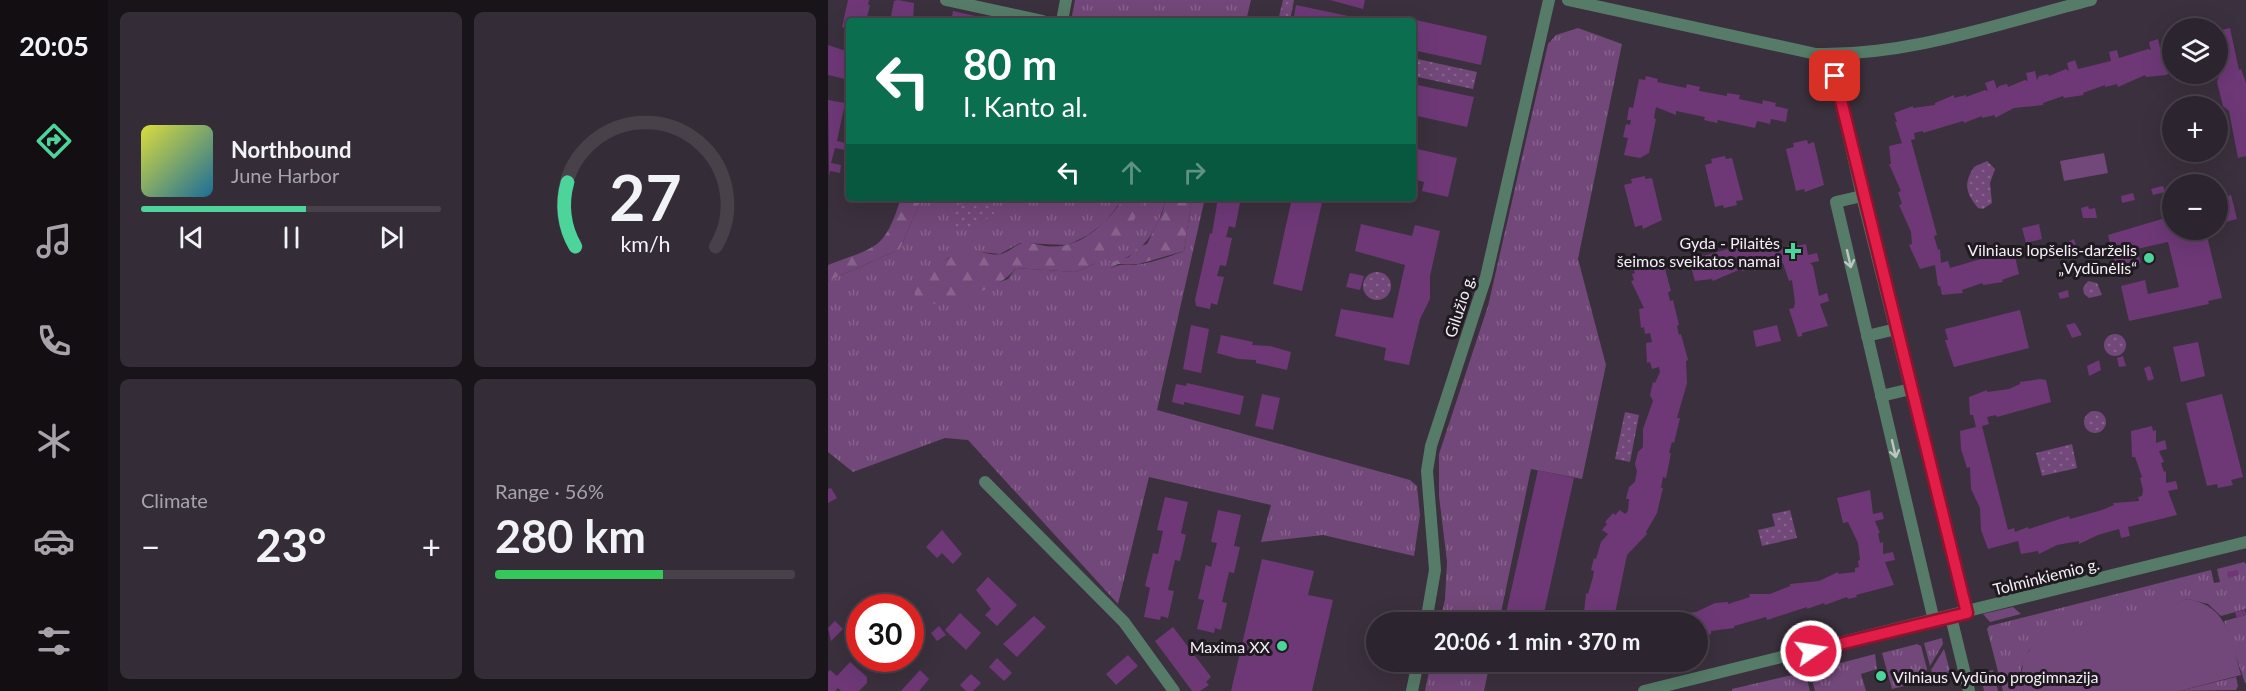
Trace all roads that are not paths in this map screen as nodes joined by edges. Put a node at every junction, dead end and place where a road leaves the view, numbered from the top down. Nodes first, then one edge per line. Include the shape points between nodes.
1 (946, 0) edge
2 (1066, 0) edge
3 (1549, 0) edge
4 (1568, 0) edge
5 (2091, 0) edge
6 (1029, 18) edge
7 (1063, 18) edge
8 (1836, 54) junction
9 (1863, 196) junction
10 (1896, 329) junction
11 (1867, 336) junction
12 (1911, 389) junction
13 (1881, 396) junction
14 (985, 482) dead end
15 (2246, 542) edge
16 (1428, 612) edge
17 (1967, 613) junction
18 (1951, 617) junction
19 (1934, 621) junction
20 (1416, 672) edge
21 (1174, 691) edge
22 (1412, 691) edge
23 (1644, 691) edge
24 (1970, 691) edge

1 - 6 street
2 - 7 street
3 - 16 street, Gilužio g. via 1486,277 1431,446 1427,471 1435,570
4 - 8 street via 1816,54
5 - 8 street via 1908,48
8 - 9 street via 1838,89
9 - 10 street
9 -> 11 street via 1836,202
10 - 11 street
10 - 12 street
11 - 13 street
12 - 13 street
12 - 17 street
13 -> 19 street
14 - 21 street via 1124,622
15 - 17 street, Tolminkiemio g.
17 - 18 street, Tolminkiemio g.
18 - 19 street, Tolminkiemio g.
18 - 24 street
19 - 23 street, Tolminkiemio g.
20 - 22 street

